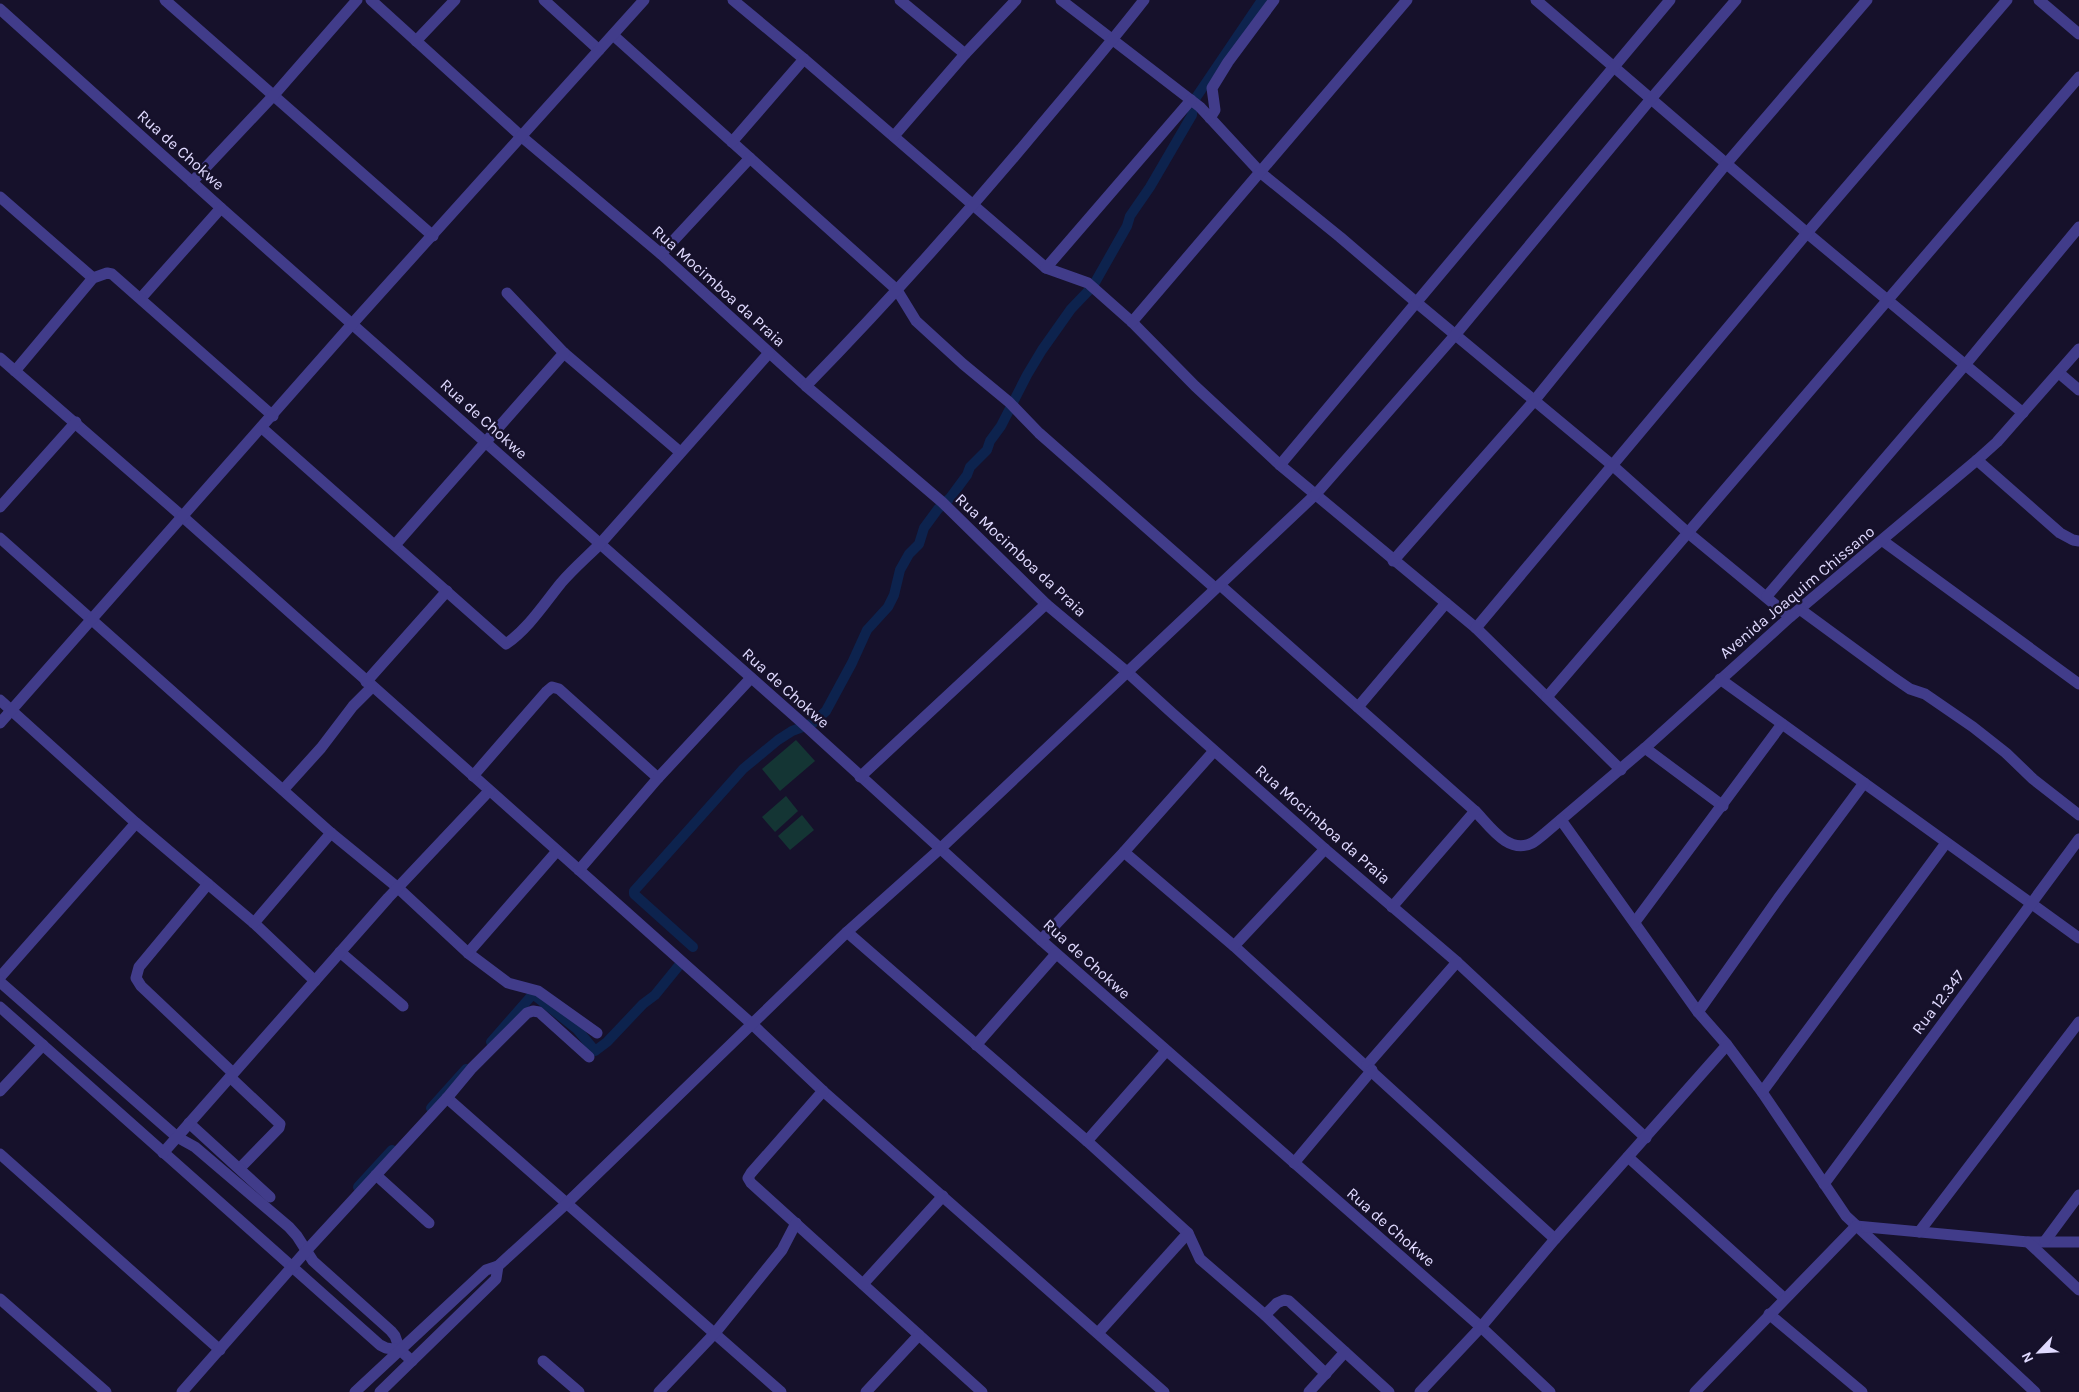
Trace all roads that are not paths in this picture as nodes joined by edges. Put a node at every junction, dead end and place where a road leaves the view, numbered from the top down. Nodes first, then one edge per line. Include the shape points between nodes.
1 (165, 0) edge
2 (357, 0) edge
3 (371, 0) edge
4 (455, 0) edge
5 (544, 0) edge
6 (644, 0) edge
7 (732, 0) edge
8 (900, 0) edge
9 (1016, 0) edge
10 (1061, 0) edge
11 (1144, 0) edge
12 (1274, 0) edge
13 (1406, 0) edge
14 (1670, 0) edge
15 (1736, 0) edge
16 (1866, 0) edge
17 (2007, 0) edge
18 (2039, 0) edge
19 (1539, 1) edge
20 (0, 9) edge
21 (2079, 34) edge
22 (613, 35) junction
23 (416, 41) junction
24 (1112, 41) junction
25 (599, 50) junction
26 (965, 54) junction
27 (804, 59) junction
28 (1615, 68) junction
29 (2079, 77) edge
30 (274, 95) junction
31 (1191, 100) junction
32 (1650, 100) junction
33 (1210, 118) junction
34 (894, 136) junction
35 (522, 137) junction
36 (732, 142) junction
37 (750, 158) junction
38 (1726, 164) junction
39 (1261, 173) junction
40 (192, 182) junction
41 (0, 197) edge
42 (974, 204) junction
43 (221, 208) junction
44 (2079, 227) edge
45 (1807, 233) junction
46 (433, 236) junction
47 (661, 254) junction
48 (1046, 268) junction
49 (93, 278) junction
50 (897, 290) junction
51 (507, 293) dead end
52 (141, 298) junction
53 (1887, 299) junction
54 (1417, 303) junction
55 (1132, 322) junction
56 (353, 324) junction
57 (1456, 334) junction
58 (2079, 349) edge
59 (564, 353) junction
60 (769, 353) junction
61 (0, 358) edge
62 (1965, 366) junction
63 (15, 371) junction
64 (2059, 373) junction
65 (806, 386) junction
66 (2079, 390) edge
67 (1534, 401) junction
68 (2022, 413) junction
69 (273, 416) junction
70 (76, 422) junction
71 (262, 428) junction
72 (485, 442) junction
73 (680, 452) junction
74 (1977, 460) junction
75 (1280, 465) junction
76 (1612, 465) junction
77 (1316, 494) junction
78 (2, 500) edge
79 (183, 517) junction
80 (1687, 532) junction
81 (0, 538) edge
82 (1883, 541) junction
83 (2079, 541) edge
84 (600, 544) junction
85 (396, 545) junction
86 (1393, 560) junction
87 (1218, 586) junction
88 (447, 591) junction
89 (1767, 596) junction
90 (1446, 603) junction
91 (1046, 604) junction
92 (1801, 610) junction
93 (1790, 617) junction
94 (92, 618) junction
95 (1476, 628) junction
96 (1127, 672) junction
97 (751, 678) junction
98 (1720, 679) junction
99 (369, 684) junction
100 (2079, 684) edge
101 (1547, 697) junction
102 (0, 700) edge
103 (1358, 707) junction
104 (11, 710) junction
105 (0, 723) edge
106 (1782, 724) junction
107 (1646, 748) junction
108 (1214, 751) junction
109 (1621, 770) junction
110 (474, 776) junction
111 (860, 777) junction
112 (658, 778) junction
113 (1864, 783) junction
114 (283, 790) junction
115 (490, 791) junction
116 (1722, 806) junction
117 (1475, 811) junction
118 (2079, 815) edge
119 (1561, 820) junction
120 (136, 823) junction
121 (331, 833) junction
122 (2079, 839) edge
123 (1946, 843) junction
124 (941, 848) junction
125 (1325, 849) junction
126 (557, 851) junction
127 (1124, 852) junction
128 (578, 870) junction
129 (208, 884) junction
130 (397, 888) junction
131 (2033, 902) junction
132 (1392, 907) junction
133 (1635, 922) junction
134 (254, 923) junction
135 (847, 932) junction
136 (2079, 938) edge
137 (1040, 940) junction
138 (1234, 946) junction
139 (340, 952) junction
140 (468, 953) junction
141 (1056, 954) junction
142 (1457, 962) junction
143 (0, 977) edge
144 (315, 981) junction
145 (0, 982) edge
146 (402, 1006) dead end
147 (0, 1007) edge
148 (1698, 1012) junction
149 (2079, 1022) edge
150 (753, 1025) junction
151 (597, 1033) dead end
152 (43, 1045) junction
153 (976, 1045) junction
154 (1727, 1046) junction
155 (1166, 1051) junction
156 (589, 1057) dead end
157 (1370, 1068) junction
158 (232, 1075) junction
159 (0, 1091) edge
160 (824, 1091) junction
161 (1762, 1092) junction
162 (447, 1098) junction
163 (189, 1123) junction
164 (177, 1136) junction
165 (1646, 1138) junction
166 (1087, 1141) junction
167 (163, 1152) junction
168 (0, 1154) edge
169 (1628, 1157) junction
170 (1294, 1163) junction
171 (240, 1168) junction
172 (376, 1175) junction
173 (1824, 1184) junction
174 (2079, 1195) edge
175 (943, 1196) junction
176 (270, 1197) dead end
177 (566, 1204) junction
178 (428, 1223) dead end
179 (796, 1223) junction
180 (1856, 1226) junction
181 (1919, 1232) junction
182 (1188, 1233) junction
183 (1555, 1238) junction
184 (2028, 1242) junction
185 (2045, 1242) junction
186 (2079, 1242) edge
187 (306, 1251) junction
188 (498, 1266) junction
189 (291, 1268) junction
190 (863, 1284) junction
191 (2079, 1290) edge
192 (1784, 1298) junction
193 (0, 1299) edge
194 (439, 1313) junction
195 (1769, 1314) junction
196 (1265, 1315) junction
197 (450, 1324) junction
198 (1481, 1327) junction
199 (1098, 1332) junction
200 (715, 1333) junction
201 (919, 1335) junction
202 (220, 1350) junction
203 (400, 1350) junction
204 (1346, 1352) junction
205 (412, 1361) junction
206 (543, 1361) dead end
207 (1326, 1374) junction
208 (374, 1375) junction
209 (386, 1390) edge
210 (1859, 1391) edge
211 (106, 1392) edge
212 (182, 1392) edge
213 (355, 1392) edge
214 (579, 1392) edge
215 (659, 1392) edge
216 (781, 1392) edge
217 (866, 1392) edge
218 (982, 1392) edge
219 (1164, 1392) edge
220 (1309, 1392) edge
221 (1389, 1392) edge
222 (1420, 1392) edge
223 (1550, 1392) edge
224 (1695, 1392) edge
225 (2035, 1392) edge

1 - 30 street
2 - 30 street
3 - 23 street, Rua Mocimboa da Praia
4 - 23 street
5 - 25 street
6 - 22 street
7 - 27 street
8 - 26 street
9 - 26 street
10 - 24 street
11 - 24 street
12 - 33 street via 1212,88 1216,110
13 - 39 street
14 - 28 street
15 - 32 street
16 - 38 street
17 - 45 street
18 - 21 street
19 - 28 street
20 - 40 street, Rua de Chokwe
22 - 25 street
22 - 36 street
23 - 35 street, Rua Mocimboa da Praia
24 - 31 street
24 - 42 street
25 - 35 street
26 - 34 street
27 - 34 street
27 - 36 street
28 - 32 street
28 - 54 street
29 - 53 street
30 - 40 street
30 - 46 street
31 - 33 street
31 - 48 street
32 - 38 street
32 - 57 street
33 - 39 street
34 - 42 street
35 - 46 street
35 - 47 street, Rua Mocimboa da Praia
36 - 37 street
37 - 47 street
37 - 50 street
38 - 45 street
38 - 67 street
39 - 54 street
39 - 55 street
40 - 43 street, Rua de Chokwe
41 - 49 street
42 - 48 street
42 - 50 street
43 - 52 street
43 - 56 street, Rua de Chokwe
44 - 62 street
45 - 53 street
45 - 76 street
46 - 56 street
47 - 60 street, Rua Mocimboa da Praia
48 - 55 street via 1088,283
49 - 52 street via 112,274
49 - 63 street
50 - 65 street
50 - 87 street via 916,321 1013,405 1039,433
51 - 59 street
52 - 69 street
53 - 62 street
53 - 80 street
54 - 57 street
54 - 75 street
55 - 75 street
56 - 69 street
56 - 72 street, Rua de Chokwe
57 - 67 street
57 - 77 street
58 - 64 street, Avenida Joaquim Chissano
59 - 72 street
59 - 73 street
60 - 65 street, Rua Mocimboa da Praia
60 - 73 street
61 - 63 street
62 - 68 street
62 - 89 street
63 - 70 street
64 - 66 street
64 - 68 street, Avenida Joaquim Chissano
65 - 91 street, Rua Mocimboa da Praia via 944,504
67 - 76 street
67 - 86 street
68 - 74 street, Avenida Joaquim Chissano
69 - 71 street
70 - 78 street
70 - 79 street
71 - 79 street
71 - 85 street
72 - 84 street, Rua de Chokwe
72 - 85 street
73 - 84 street
74 - 82 street, Avenida Joaquim Chissano
74 - 83 street via 2060,534
75 - 77 street
76 - 80 street
76 - 95 street
77 - 86 street
77 - 87 street
79 - 94 street
79 - 99 street
80 - 89 street
80 - 101 street
81 - 94 street
82 - 92 street, Avenida Joaquim Chissano
82 - 100 street
84 - 88 street via 506,644
84 - 97 street, Rua de Chokwe
85 - 88 street
86 - 90 street
87 - 96 street
87 - 103 street
88 - 99 street
89 - 93 street
90 - 95 street
90 - 103 street
91 - 96 street, Rua Mocimboa da Praia
91 - 111 street
92 - 93 street, Avenida Joaquim Chissano
92 - 118 street via 1910,689 1925,694 1973,727
93 - 98 street, Avenida Joaquim Chissano
94 - 104 street
94 - 114 street
95 - 101 street
96 - 108 street, Rua Mocimboa da Praia
96 - 124 street
97 - 111 street, Rua de Chokwe
97 - 112 street
98 - 106 street
98 - 107 street, Avenida Joaquim Chissano
99 - 110 street
99 - 114 street
101 - 109 street
102 - 104 street
103 - 117 street
104 - 105 street
104 - 120 street
106 - 113 street
106 - 116 street
107 - 109 street, Avenida Joaquim Chissano
107 - 116 street
108 - 125 street, Rua Mocimboa da Praia
108 - 127 street
109 - 119 street, Avenida Joaquim Chissano
110 - 112 street via 552,687 559,689
110 - 115 street
111 - 124 street, Rua de Chokwe
112 - 128 street
113 - 123 street
113 - 148 street
114 - 121 street
115 - 126 street
115 - 130 street
116 - 133 street
117 - 119 street, Avenida Joaquim Chissano via 1509,844 1524,846
117 - 132 street
119 - 133 street
120 - 129 street
120 - 143 street
121 - 130 street
121 - 134 street
122 - 131 street, Rua 12.347
123 - 131 street
123 - 161 street
124 - 135 street
124 - 137 street, Rua de Chokwe
125 - 132 street, Rua Mocimboa da Praia
125 - 138 street
126 - 128 street
126 - 140 street
127 - 137 street
127 - 138 street
128 - 150 street
129 - 134 street
129 - 158 street via 139,966 136,978
130 - 139 street
130 - 140 street
131 - 136 street
131 - 173 street, Rua 12.347
132 - 142 street, Rua Mocimboa da Praia
133 - 148 street
134 - 144 street
135 - 150 street
135 - 153 street
137 - 141 street, Rua de Chokwe
138 - 157 street
139 - 144 street
139 - 146 street
140 - 151 street via 508,983 538,991
141 - 153 street
141 - 155 street, Rua de Chokwe
142 - 157 street
142 - 165 street, Rua Mocimboa da Praia
144 - 158 street
145 - 164 street
147 - 152 street
148 - 154 street
149 - 181 street
150 - 160 street
150 - 177 street
152 - 159 street
152 - 167 street
153 - 166 street
154 - 161 street
154 - 165 street
155 - 166 street
155 - 170 street, Rua de Chokwe
156 - 162 street via 540,1012 533,1011 527,1013 472,1068
157 - 170 street
157 - 183 street
158 - 163 street
158 - 171 street via 280,1124
160 - 175 street
160 - 179 street via 748,1178
161 - 173 street
162 - 172 street
162 - 177 street
163 - 164 street
163 - 171 street
164 - 167 street
164 - 187 street via 195,1147 289,1226
165 - 169 street
166 - 182 street
167 - 189 street
168 - 202 street
169 - 183 street
169 - 192 street
170 - 198 street, Rua de Chokwe
171 - 176 street
172 - 178 street
172 - 187 street
173 - 180 street via 1837,1206
174 - 185 street
175 - 190 street
175 - 199 street
177 - 188 street
177 - 200 street
179 - 190 street
179 - 200 street via 782,1250
180 - 181 street
180 - 192 street
180 - 225 street
181 - 184 street
182 - 196 street via 1200,1259
182 - 199 street
183 - 198 street
184 - 185 street
184 - 191 street
185 - 186 street
187 - 189 street
187 - 203 street via 396,1336
188 - 194 street via 486,1270
188 - 197 street via 496,1279
189 - 202 street
189 - 203 street via 380,1345
190 - 201 street
192 - 195 street
193 - 211 street
194 - 197 street
194 - 203 street
195 - 210 street
195 - 224 street
196 - 204 street via 1277,1303 1289,1301
196 - 207 street
197 - 205 street
198 - 222 street
198 - 223 street, Rua de Chokwe
199 - 219 street
200 - 215 street
200 - 216 street
201 - 217 street
201 - 218 street
202 - 212 street
203 - 205 street
203 - 208 street
204 - 207 street
204 - 221 street
205 - 209 street
206 - 214 street
207 - 220 street
208 - 209 street
208 - 213 street

